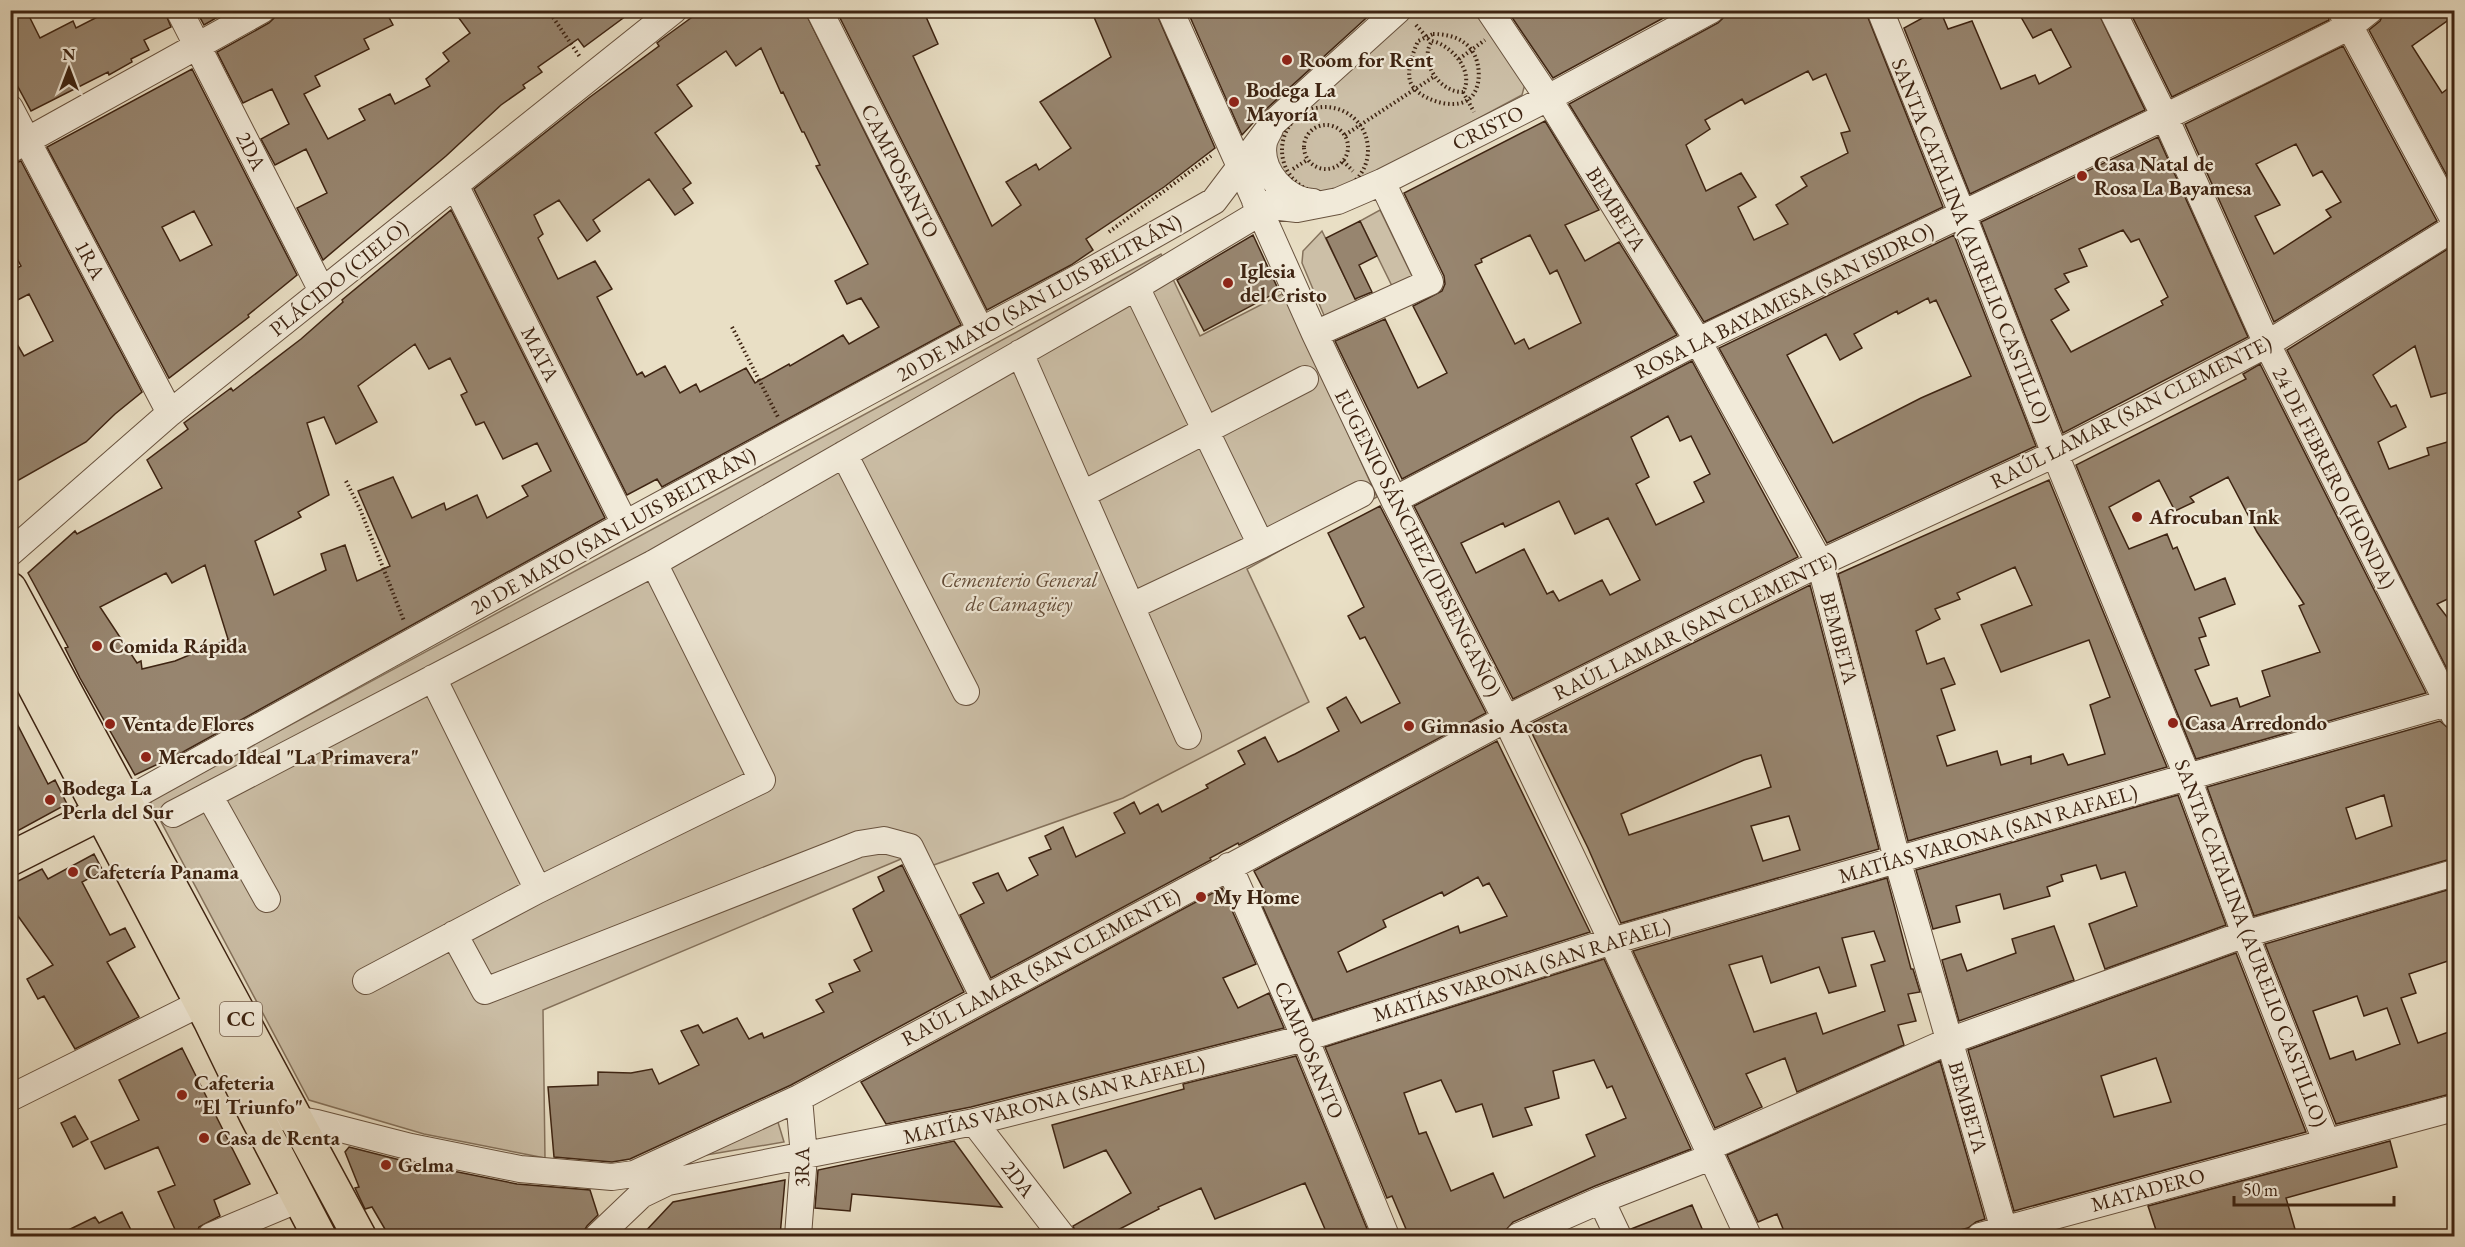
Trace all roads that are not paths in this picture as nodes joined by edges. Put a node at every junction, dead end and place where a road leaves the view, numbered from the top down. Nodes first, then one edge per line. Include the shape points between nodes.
1 (179, 10) edge
2 (262, 10) edge
3 (674, 10) edge
4 (819, 10) edge
5 (1170, 10) edge
6 (1398, 10) edge
7 (1711, 10) edge
8 (1880, 10) edge
9 (2112, 10) edge
10 (2370, 10) edge
11 (2345, 18) edge
12 (1494, 19) edge
13 (199, 47) junction
14 (1548, 98) junction
15 (10, 108) edge
16 (2165, 117) junction
17 (1273, 123) junction
18 (19, 145) edge
19 (1240, 165) junction
20 (1382, 182) junction
21 (455, 185) junction
22 (1214, 201) junction
23 (1338, 201) junction
24 (1262, 206) junction
25 (1962, 213) junction
26 (2454, 220) edge
27 (2454, 228) edge
28 (1136, 287) junction
29 (322, 291) junction
30 (981, 331) junction
31 (1315, 334) junction
32 (1698, 341) junction
33 (2267, 344) junction
34 (1020, 353) junction
35 (1305, 379) dead end
36 (170, 413) junction
37 (1204, 430) junction
38 (844, 454) junction
39 (2055, 454) junction
40 (1083, 494) junction
41 (1361, 494) dead end
42 (1394, 500) junction
43 (625, 524) junction
44 (1261, 545) junction
45 (10, 553) edge
46 (654, 563) junction
47 (1820, 563) junction
48 (10, 589) edge
49 (1132, 606) junction
50 (10, 640) edge
51 (433, 678) junction
52 (966, 692) dead end
53 (2452, 706) edge
54 (305, 711) dead end
55 (1506, 719) junction
56 (1188, 736) dead end
57 (319, 738) junction
58 (2188, 778) junction
59 (209, 795) junction
60 (113, 806) junction
61 (173, 814) dead end
62 (10, 859) edge
63 (1897, 859) junction
64 (1229, 866) junction
65 (2454, 873) edge
66 (538, 891) junction
67 (267, 899) dead end
68 (454, 934) junction
69 (2245, 934) junction
70 (1612, 940) junction
71 (366, 981) dead end
72 (984, 998) junction
73 (201, 1003) junction
74 (1305, 1038) junction
75 (1949, 1041) junction
76 (10, 1098) edge
77 (799, 1098) junction
78 (2454, 1108) edge
79 (256, 1115) junction
80 (294, 1118) junction
81 (974, 1122) junction
82 (2326, 1141) junction
83 (1709, 1152) junction
84 (804, 1156) junction
85 (665, 1171) junction
86 (612, 1177) junction
87 (299, 1199) junction
88 (1601, 1200) junction
89 (621, 1211) junction
90 (1992, 1233) edge
91 (211, 1236) edge
92 (319, 1236) edge
93 (358, 1236) edge
94 (598, 1236) edge
95 (798, 1236) edge
96 (1062, 1236) edge
97 (1386, 1236) edge
98 (1519, 1236) edge
99 (1618, 1236) edge
100 (1748, 1236) edge

1 - 13 street, 2DA
2 - 13 street
3 - 21 street, PLÁCIDO (CIELO)
4 - 30 street, CAMPOSANTO
5 - 19 street, EUGENIO SÁNCHEZ (DESENGAÑO)
6 - 17 street, 20 DE MAYO (SAN LUIS BELTRÁN)
7 - 14 street, CRISTO
8 - 25 street, SANTA CATALINA (AURELIO CASTILLO)
9 - 16 street, 24 DE FEBRERO (HONDA)
10 - 11 street, ROSA LA BAYAMESA (SAN ISIDRO)
11 - 16 street, ROSA LA BAYAMESA (SAN ISIDRO)
11 - 26 street
12 - 14 street, BEMBETA
13 - 18 street
13 - 29 street, 2DA
14 - 20 street, CRISTO
14 - 32 street, BEMBETA
15 - 18 street, 1RA
16 - 25 street, ROSA LA BAYAMESA (SAN ISIDRO)
16 - 33 street, 24 DE FEBRERO (HONDA)
17 - 19 street, 20 DE MAYO (SAN LUIS BELTRÁN)
17 - 23 street via 1264,143 1266,165 1276,184 1294,198
18 - 36 street, 1RA
19 - 22 street, 20 DE MAYO (SAN LUIS BELTRÁN)
19 - 24 street, EUGENIO SÁNCHEZ (DESENGAÑO)
20 - 23 street, CRISTO
20 - 31 street via 1430,282
21 - 29 street, PLÁCIDO (CIELO)
21 - 43 street, MATA
22 - 24 street, 20 DE MAYO (SAN LUIS BELTRÁN) via 1237,199
22 - 30 street, 20 DE MAYO (SAN LUIS BELTRÁN)
23 - 24 street, CRISTO via 1297,209
24 - 28 street
24 - 31 street, EUGENIO SÁNCHEZ (DESENGAÑO)
25 - 32 street, ROSA LA BAYAMESA (SAN ISIDRO)
25 - 39 street, SANTA CATALINA (AURELIO CASTILLO)
27 - 33 street, RAÚL LAMAR (SAN CLEMENTE)
28 - 34 street
28 - 37 street
29 - 36 street, PLÁCIDO (CIELO)
30 - 43 street, 20 DE MAYO (SAN LUIS BELTRÁN)
31 - 42 street, EUGENIO SÁNCHEZ (DESENGAÑO)
32 - 42 street, ROSA LA BAYAMESA (SAN ISIDRO)
32 - 47 street, BEMBETA
33 - 39 street, RAÚL LAMAR (SAN CLEMENTE)
33 - 53 street, 24 DE FEBRERO (HONDA)
34 - 38 street
34 - 40 street
35 - 37 street
36 - 45 street, PLÁCIDO (CIELO)
37 - 40 street
37 - 44 street
38 - 46 street
38 - 52 street
39 - 47 street, RAÚL LAMAR (SAN CLEMENTE)
39 - 58 street, SANTA CATALINA (AURELIO CASTILLO)
40 - 49 street
41 - 44 street
42 - 55 street, EUGENIO SÁNCHEZ (DESENGAÑO)
43 - 60 street, 20 DE MAYO (SAN LUIS BELTRÁN)
44 - 49 street
46 - 51 street
46 - 66 street via 762,780
47 - 55 street, RAÚL LAMAR (SAN CLEMENTE)
47 - 63 street, BEMBETA
48 - 60 main road, CC
49 - 56 street
50 - 60 main road, CC
51 - 57 street
51 - 66 street
53 - 58 street, MATÍAS VARONA (SAN RAFAEL)
54 - 57 street
55 - 64 street, RAÚL LAMAR (SAN CLEMENTE)
55 - 70 street, EUGENIO SÁNCHEZ (DESENGAÑO)
57 - 59 street
58 - 63 street, MATÍAS VARONA (SAN RAFAEL)
58 - 69 street, SANTA CATALINA (AURELIO CASTILLO)
59 - 61 street
59 - 67 street
60 - 62 main road, 20 DE MAYO (SAN LUIS BELTRÁN)
60 - 73 main road, CC
60 - 80 main road, CC
63 - 70 street, MATÍAS VARONA (SAN RAFAEL)
63 - 75 street, BEMBETA
64 - 72 street, RAÚL LAMAR (SAN CLEMENTE)
64 - 74 street, CAMPOSANTO
65 - 69 street
66 - 68 street
68 - 71 street
68 - 72 street via 485,991 859,844 884,840 910,847
69 - 75 street
69 - 82 street, SANTA CATALINA (AURELIO CASTILLO)
70 - 74 street, MATÍAS VARONA (SAN RAFAEL)
70 - 83 street, EUGENIO SÁNCHEZ (DESENGAÑO)
72 - 77 street, RAÚL LAMAR (SAN CLEMENTE)
73 - 76 street
73 - 79 main road, CC
74 - 81 street, MATÍAS VARONA (SAN RAFAEL)
74 - 97 street, CAMPOSANTO
75 - 83 street
75 - 90 street, BEMBETA
77 - 84 street, 3RA
77 - 85 street, RAÚL LAMAR (SAN CLEMENTE)
78 - 82 street, MATADERO
79 - 80 street, RAÚL LAMAR (SAN CLEMENTE)
79 - 87 main road, CC
80 - 86 street, RAÚL LAMAR (SAN CLEMENTE) via 520,1169
80 - 93 main road, CC
81 - 84 street, MATÍAS VARONA (SAN RAFAEL)
81 - 96 street, 2DA
82 - 90 street, MATADERO
83 - 88 street
83 - 100 street, EUGENIO SÁNCHEZ (DESENGAÑO)
84 - 85 street, MATÍAS VARONA (SAN RAFAEL)
84 - 95 street, 3RA
85 - 86 street, RAÚL LAMAR (SAN CLEMENTE)
85 - 89 street, MATÍAS VARONA (SAN RAFAEL)
86 - 89 street
87 - 91 street
87 - 92 main road, CC
88 - 98 street
88 - 99 street
89 - 94 street, MATÍAS VARONA (SAN RAFAEL)

